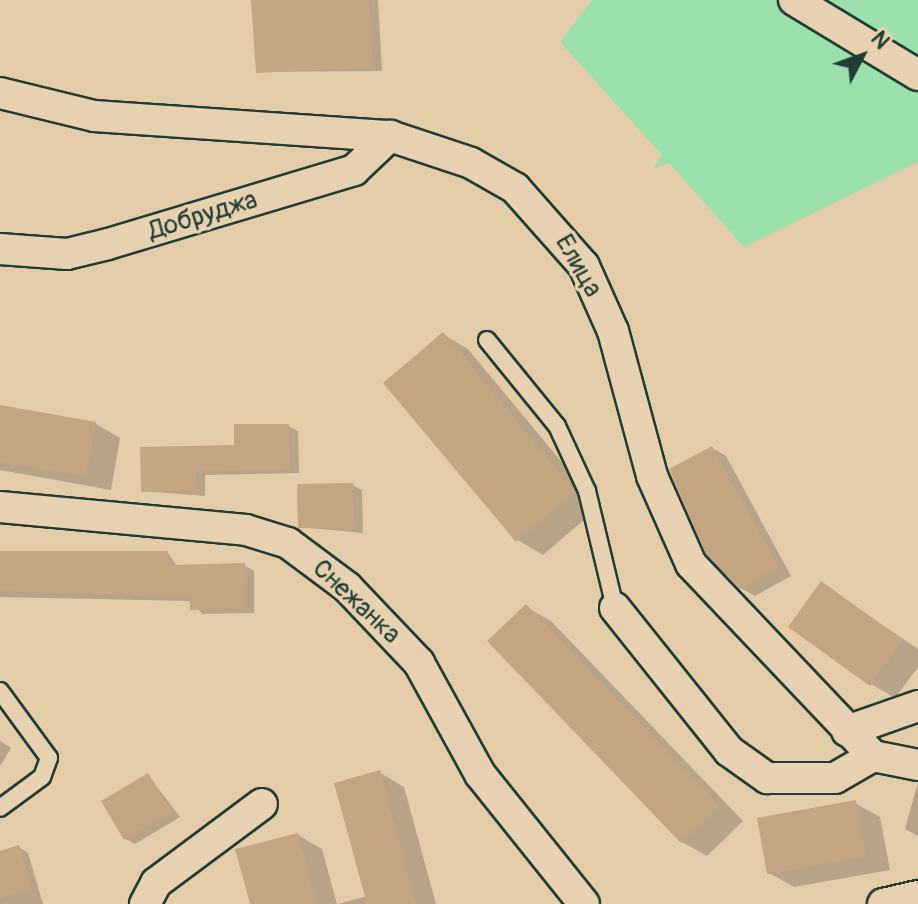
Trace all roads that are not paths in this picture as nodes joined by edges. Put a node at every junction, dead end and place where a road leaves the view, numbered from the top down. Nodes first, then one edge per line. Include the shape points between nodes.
1 (794, 0) edge
2 (918, 75) edge
3 (0, 93) edge
4 (390, 136) junction
5 (0, 249) edge
6 (487, 340) dead end
7 (0, 507) edge
8 (615, 608) joint
9 (0, 691) edge
10 (918, 706) edge
11 (847, 731) junction
12 (873, 756) junction
13 (918, 765) edge
14 (262, 804) dead end
15 (0, 808) edge
16 (918, 896) edge
17 (145, 904) edge
18 (584, 904) edge
19 (883, 904) edge

1 - 2 street
3 - 4 street, Елица via 94,116
4 - 5 street, Добруджа via 354,170 108,244 67,254
4 - 11 street, Елица via 471,163 515,188 553,223 584,266 613,331 652,476 691,564
6 - 8 lane via 557,426 587,491
7 - 18 street, Снежанка via 246,530 288,543 347,587 419,663 480,774
8 - 12 street via 729,751 767,778 835,778
9 - 15 lane via 49,758 42,777
10 - 11 street
11 - 12 street, Елица
12 - 13 street
14 - 17 street via 156,883
16 - 19 street

